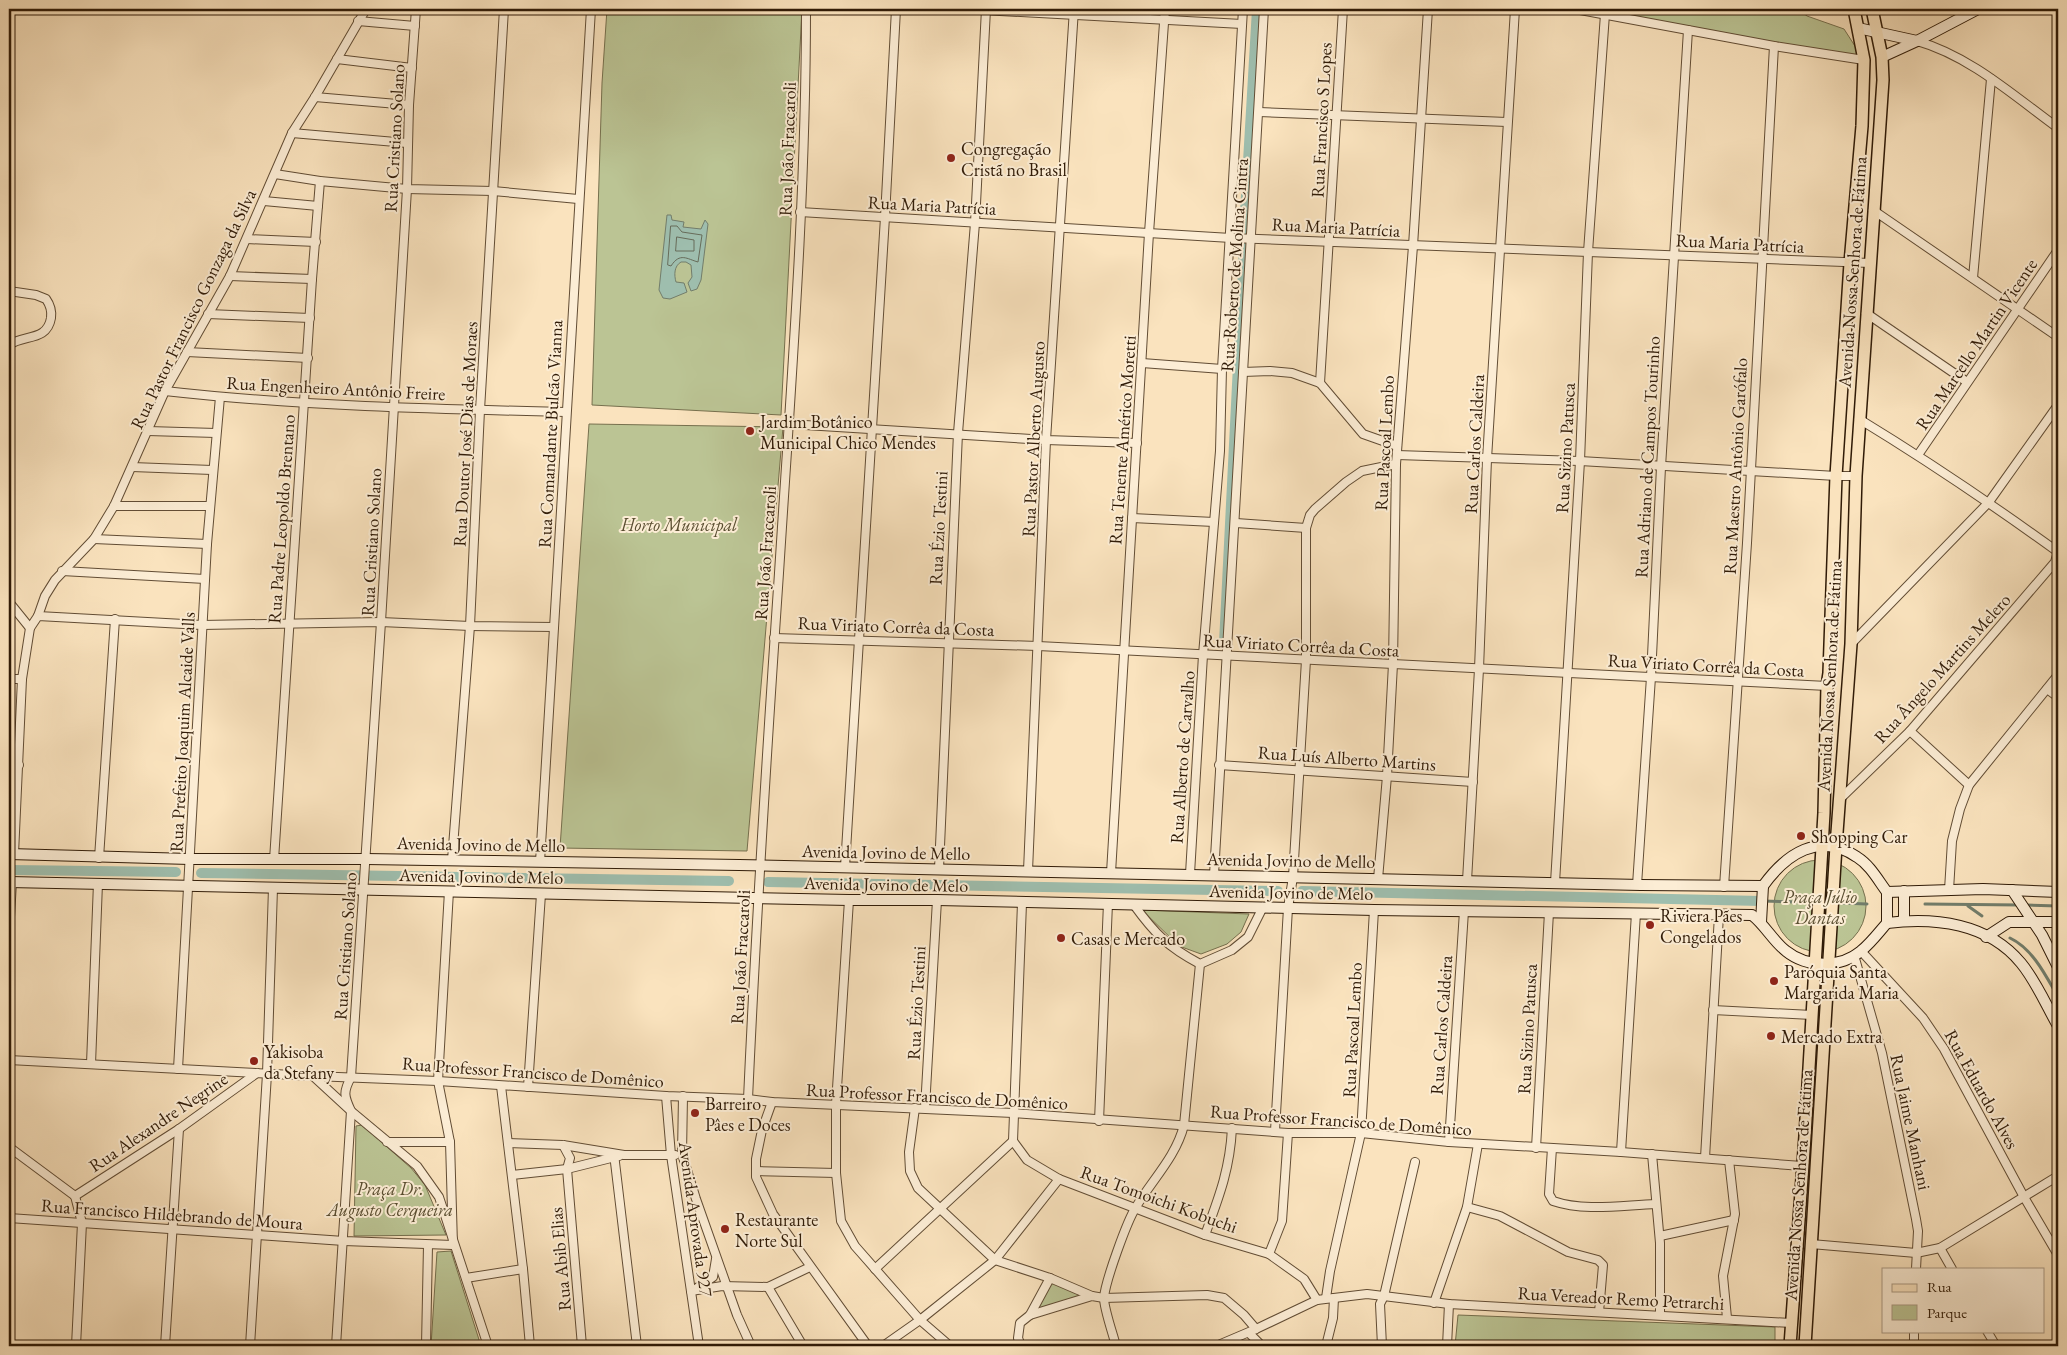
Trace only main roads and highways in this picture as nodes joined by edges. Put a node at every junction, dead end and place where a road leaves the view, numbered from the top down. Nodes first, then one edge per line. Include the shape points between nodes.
1 (1854, 9) edge
2 (1872, 9) edge
3 (1978, 9) edge
4 (1858, 28) junction
5 (1876, 33) junction
6 (1917, 41) junction
7 (1882, 57) junction
8 (1821, 845) junction
9 (1836, 846) junction
10 (12, 854) edge
11 (10, 882) edge
12 (1763, 890) junction
13 (1904, 891) junction
14 (1887, 892) junction
15 (2014, 892) junction
16 (2058, 892) edge
17 (1904, 921) junction
18 (1761, 922) junction
19 (2034, 922) junction
20 (2058, 922) edge
21 (1888, 923) junction
22 (1986, 937) junction
23 (1814, 963) junction
24 (1830, 964) junction
25 (2058, 967) edge
26 (2058, 1026) edge
27 (1790, 1346) edge
28 (1805, 1346) edge

1 - 4 main road, Avenida Nossa Senhora de Fátima
2 - 5 main road, Avenida Nossa Senhora de Fátima
3 - 6 main road
4 - 5 main road
4 - 8 main road, Avenida Nossa Senhora de Fátima via 1864,60 1862,126 1836,476
5 - 6 main road
5 - 7 main road, Avenida Nossa Senhora de Fátima
6 - 7 main road
7 - 9 main road, Avenida Nossa Senhora de Fátima via 1856,476 1851,644
8 - 9 main road
8 - 12 main road via 1787,860 1774,871
8 - 23 main road, Avenida Nossa Senhora de Fátima
9 - 14 main road via 1858,857
9 - 24 main road, Avenida Nossa Senhora de Fátima
10 - 12 main road, Avenida Jovino de Mello via 366,863 452,860 1190,874
11 - 18 main road, Avenida Jovino de Melo via 1752,915
12 - 18 main road
13 - 14 main road
13 - 15 main road
13 - 17 main road
14 - 21 main road
15 - 16 main road
15 - 19 main road
17 - 21 main road
17 - 22 main road via 1944,922 1963,926
18 - 23 main road via 1786,951
19 - 20 main road
19 - 22 main road via 2009,922
19 - 25 main road
21 - 24 main road via 1858,953
22 - 26 main road via 2007,949 2021,963
23 - 24 main road
23 - 27 main road, Avenida Nossa Senhora de Fátima
24 - 28 main road, Avenida Nossa Senhora de Fátima

